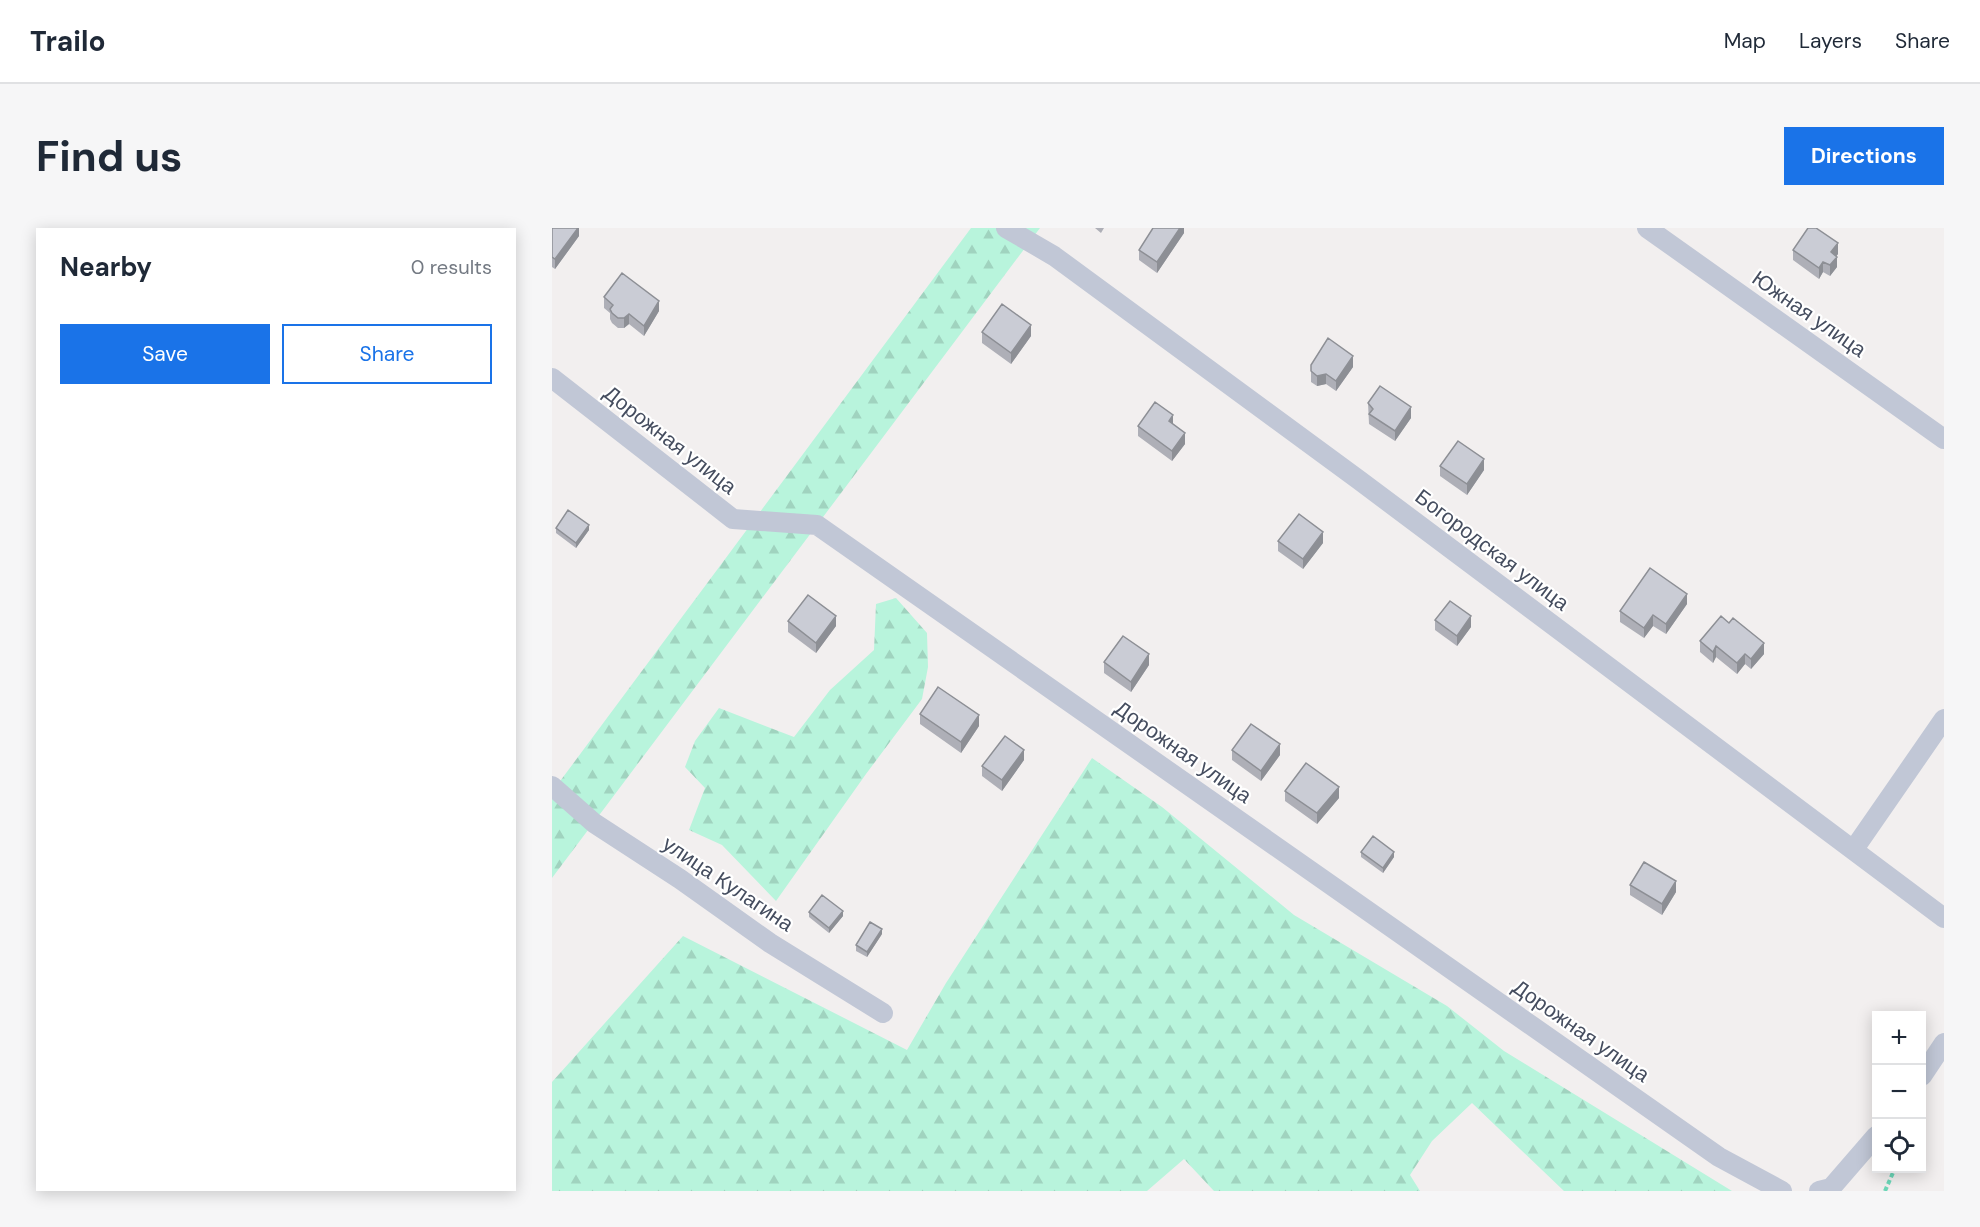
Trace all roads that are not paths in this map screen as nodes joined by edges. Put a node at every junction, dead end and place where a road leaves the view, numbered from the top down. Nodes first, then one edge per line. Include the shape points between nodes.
1 (1006, 228) edge
2 (1647, 228) edge
3 (552, 378) edge
4 (1944, 439) edge
5 (1944, 719) edge
6 (552, 786) edge
7 (1854, 849) junction
8 (1944, 918) edge
9 (883, 1013) dead end
10 (1944, 1043) edge
11 (1926, 1070) edge
12 (1872, 1141) edge
13 (1782, 1191) edge
14 (1819, 1191) edge

1 - 7 street, Богородская улица via 1054,256
2 - 4 street, Южная улица
3 - 13 street, Дорожная улица via 733,519 817,525 1719,1157
5 - 7 street
6 - 9 street, улица Кулагина via 594,823 770,943
7 - 8 street, Богородская улица
10 - 11 street
12 - 14 street via 1831,1188

